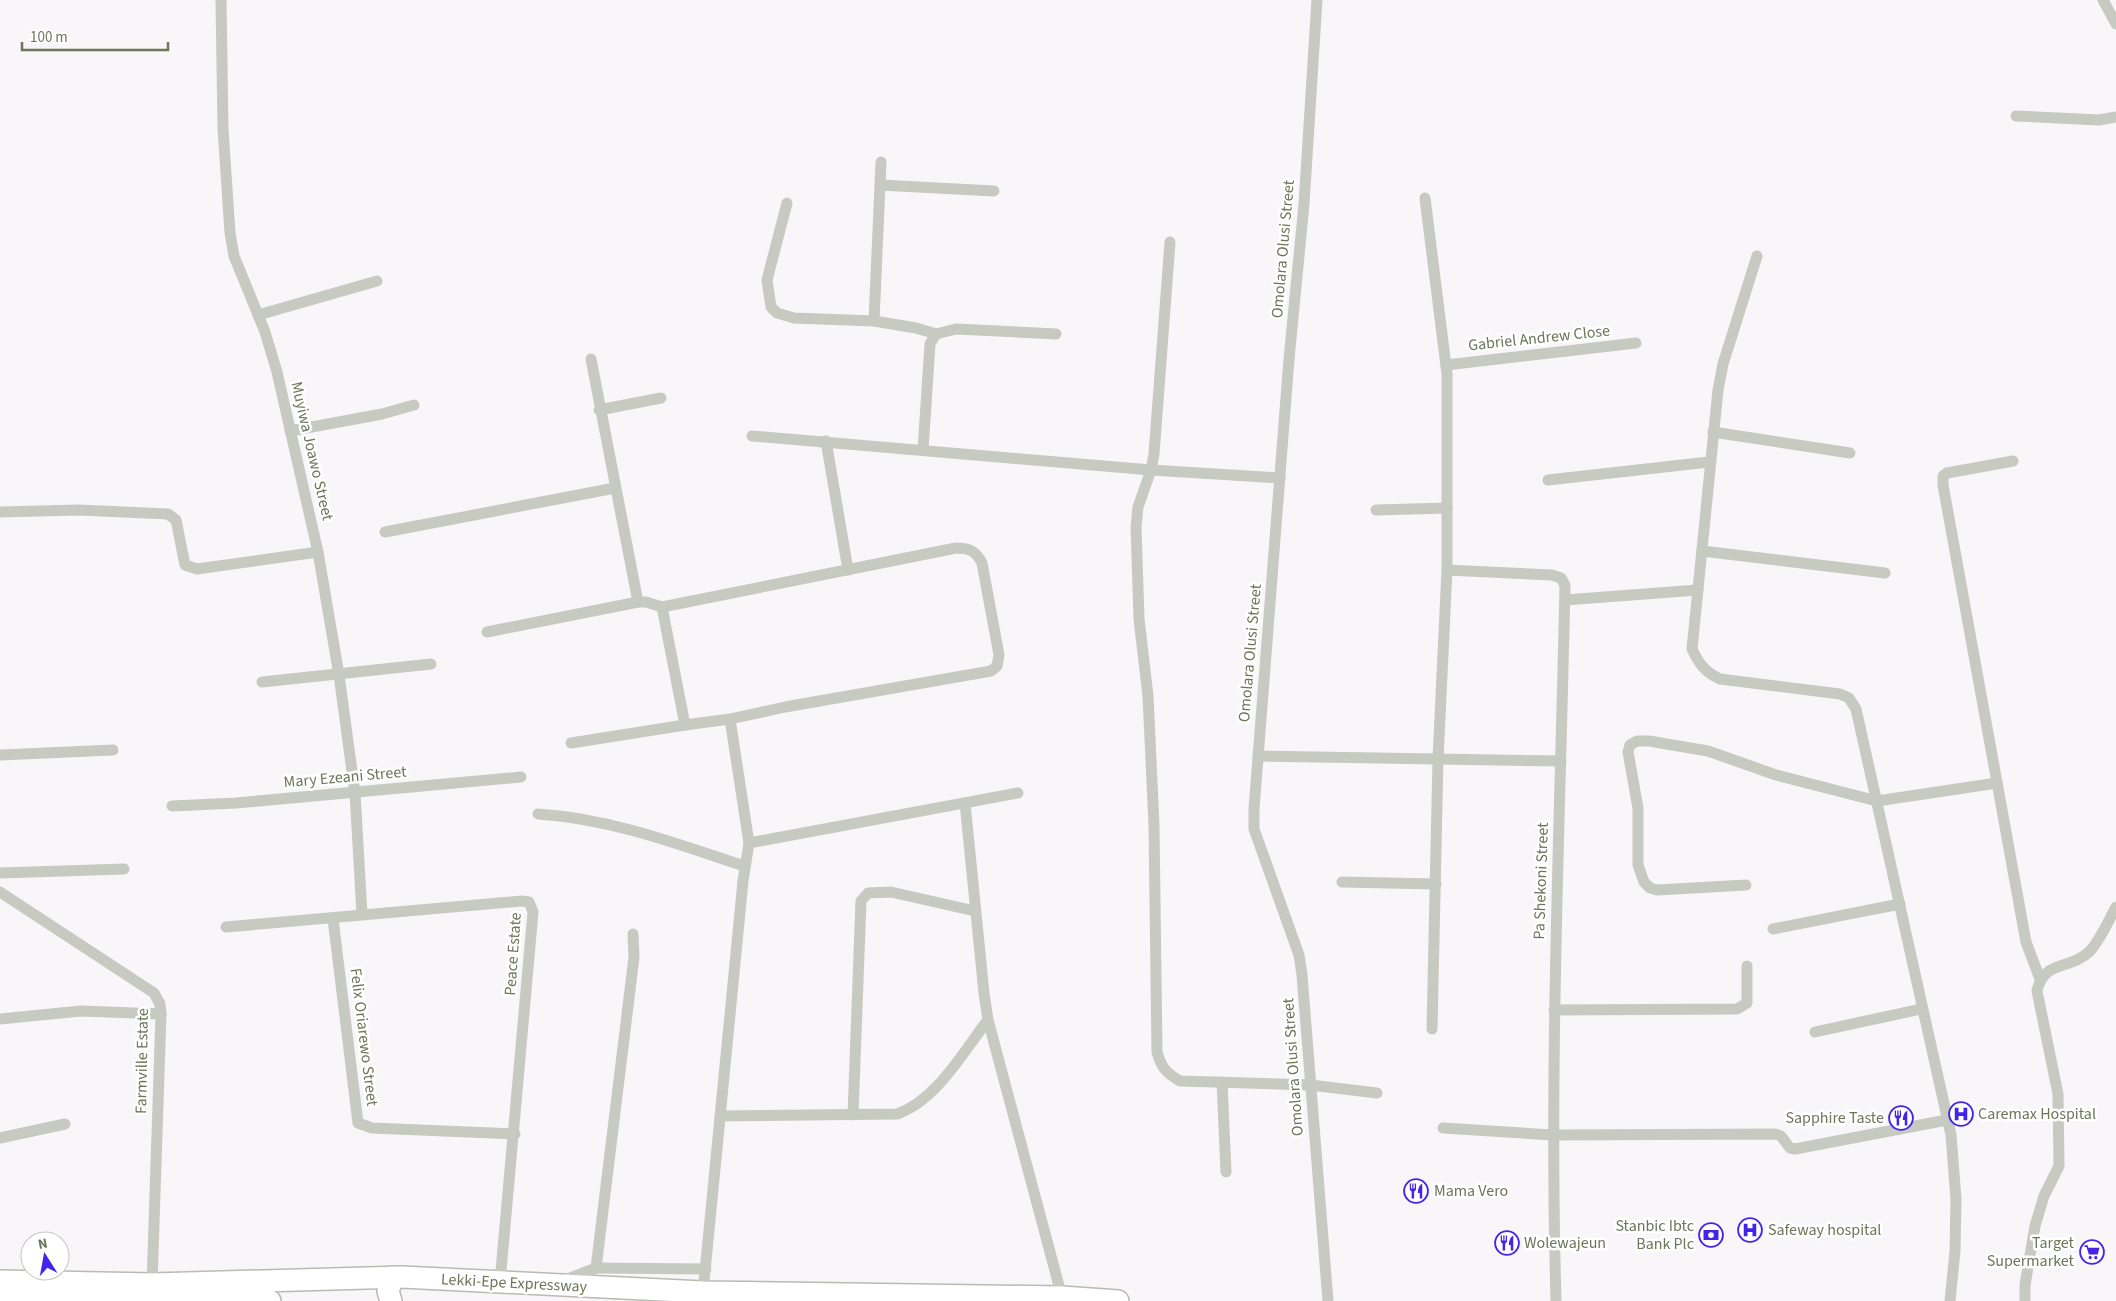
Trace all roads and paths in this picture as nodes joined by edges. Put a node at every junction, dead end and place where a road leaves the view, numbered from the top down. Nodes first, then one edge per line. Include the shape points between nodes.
1 (221, 0) edge
2 (1317, 0) edge
3 (2103, 0) edge
4 (2116, 24) edge
5 (2016, 116) dead end
6 (2116, 117) edge
7 (881, 162) dead end
8 (880, 186) junction
9 (994, 191) dead end
10 (1425, 198) dead end
11 (787, 203) dead end
12 (1170, 242) dead end
13 (1757, 256) dead end
14 (376, 281) dead end
15 (258, 315) junction
16 (874, 321) junction
17 (936, 334) junction
18 (1056, 334) dead end
19 (1636, 343) dead end
20 (591, 359) dead end
21 (1446, 365) junction
22 (661, 398) dead end
23 (414, 405) dead end
24 (599, 410) junction
25 (290, 431) junction
26 (1713, 432) junction
27 (752, 436) dead end
28 (826, 441) junction
29 (923, 450) junction
30 (1850, 453) dead end
31 (2013, 461) dead end
32 (1709, 462) junction
33 (1151, 470) junction
34 (1280, 478) junction
35 (1548, 480) dead end
36 (615, 488) junction
37 (1447, 508) junction
38 (1376, 510) dead end
39 (0, 512) edge
40 (385, 532) dead end
41 (1702, 551) junction
42 (318, 552) junction
43 (848, 570) junction
44 (1447, 570) junction
45 (1885, 573) dead end
46 (1698, 590) junction
47 (1565, 600) junction
48 (638, 602) junction
49 (662, 607) junction
50 (487, 632) dead end
51 (431, 664) dead end
52 (339, 674) junction
53 (262, 682) dead end
54 (730, 719) junction
55 (685, 725) junction
56 (571, 743) dead end
57 (113, 750) dead end
58 (0, 756) edge
59 (1258, 756) junction
60 (1438, 759) junction
61 (1561, 761) junction
62 (521, 777) dead end
63 (1997, 783) junction
64 (355, 793) junction
65 (1018, 793) dead end
66 (1877, 801) junction
67 (965, 803) junction
68 (172, 806) dead end
69 (538, 814) dead end
70 (749, 843) junction
71 (744, 866) junction
72 (124, 869) dead end
73 (0, 873) edge
74 (1342, 882) dead end
75 (1436, 884) junction
76 (1746, 884) dead end
77 (0, 892) edge
78 (1900, 904) junction
79 (2116, 907) edge
80 (975, 911) junction
81 (362, 914) junction
82 (333, 919) junction
83 (226, 927) dead end
84 (1773, 928) dead end
85 (633, 934) dead end
86 (1747, 966) dead end
87 (2040, 979) junction
88 (1921, 1009) junction
89 (1554, 1010) junction
90 (161, 1014) junction
91 (0, 1019) edge
92 (988, 1020) junction
93 (1432, 1029) dead end
94 (1815, 1032) dead end
95 (1222, 1082) junction
96 (1310, 1085) junction
97 (1377, 1093) dead end
98 (853, 1115) junction
99 (720, 1116) junction
100 (1947, 1120) junction
101 (66, 1124) dead end
102 (1443, 1128) dead end
103 (515, 1134) junction
104 (1553, 1136) junction
105 (0, 1138) edge
106 (1226, 1172) dead end
107 (596, 1268) junction
108 (706, 1269) junction
109 (384, 1278) junction
110 (0, 1281) edge
111 (500, 1282) junction
112 (152, 1284) junction
113 (555, 1286) junction
114 (703, 1292) junction
115 (0, 1296) edge
116 (1062, 1297) junction
117 (66, 1300) edge
118 (270, 1301) edge
119 (375, 1301) edge
120 (391, 1301) edge
121 (1118, 1301) edge
122 (1328, 1301) edge
123 (1556, 1301) edge
124 (1950, 1301) edge
125 (2025, 1301) edge

1 - 15 street, Muyiwa Joawo Street via 223,129 230,234 234,256
2 - 34 street, Omolara Olusi Street via 1304,204
3 - 4 street
5 - 6 street via 2099,120
7 - 8 street
8 - 9 street
8 - 16 street
10 - 21 street
11 - 16 street via 768,280 771,307 777,313 794,318
12 - 33 street
13 - 26 street via 1723,364
14 - 15 street
15 - 25 street, Muyiwa Joawo Street via 277,372
16 - 17 street
17 - 18 street via 956,329
17 - 29 street via 930,344
19 - 21 street, Gabriel Andrew Close
20 - 24 street
21 - 37 street
22 - 24 street
23 - 25 street
24 - 36 street
25 - 42 street, Muyiwa Joawo Street
26 - 30 street
26 - 32 street
27 - 28 street
28 - 29 street
28 - 43 street
29 - 33 street
31 - 63 street via 1943,476
32 - 35 street
32 - 41 street
33 - 34 street
33 - 95 street via 1138,507 1136,527 1139,618 1148,696 1154,824 1158,1052 1161,1066 1167,1074 1180,1081
34 - 59 street, Omolara Olusi Street
36 - 40 street
36 - 48 street
37 - 38 street
37 - 44 street
39 - 42 street via 79,510 168,514 176,520 185,565 197,569
41 - 45 street
41 - 46 street
42 - 52 street, Muyiwa Joawo Street
43 - 49 street
43 - 54 street via 956,548 968,548 978,554 995,637 997,666 991,671
44 - 47 street, Pa Shekoni Street via 1552,575 1561,578 1565,585
44 - 60 street
46 - 47 street
46 - 66 street via 1692,649 1699,664 1708,674 1720,679 1840,694 1849,698 1856,709
47 - 61 street, Pa Shekoni Street
48 - 49 street
48 - 50 street
49 - 55 street
51 - 52 street
52 - 53 street
52 - 64 street, Muyiwa Joawo Street
54 - 55 street
54 - 70 street
55 - 56 street
57 - 58 street
59 - 60 street
59 - 96 street, Omolara Olusi Street via 1254,829 1300,955
60 - 61 street
60 - 75 street
61 - 89 street, Pa Shekoni Street
62 - 64 street, Mary Ezeani Street
63 - 66 street
63 - 87 street via 2026,942
64 - 68 street, Mary Ezeani Street
64 - 81 street, Muyiwa Joawo Street
65 - 67 street
66 - 76 street via 1776,775 1708,750 1649,740 1630,745 1628,752 1638,808 1638,865 1644,882 1656,890
66 - 78 street
67 - 70 street
67 - 80 street
69 - 71 street via 574,816 614,824
70 - 71 street
71 - 99 street
72 - 73 street
74 - 75 street
75 - 93 street
77 - 90 street, Farmville Estate via 154,993
78 - 84 street
78 - 88 street
79 - 87 street via 2090,950 2080,960 2046,971
80 - 92 street
80 - 98 street via 891,892 868,893 861,901
81 - 82 street, Peace Estate
81 - 103 street, Peace Estate via 522,901 532,906
82 - 83 street, Peace Estate
82 - 103 street, Felix Oriarewo Street via 358,1123 372,1128
85 - 107 street via 634,957
86 - 89 street via 1747,1003 1737,1009
87 - 125 street via 2037,992 2058,1094 2059,1166 2044,1196 2035,1226
88 - 94 street
88 - 100 street
89 - 104 street, Pa Shekoni Street
90 - 91 street via 81,1011
90 - 112 street, Farmville Estate
92 - 98 street via 932,1093 912,1109 896,1114
92 - 116 street
95 - 96 street
95 - 106 street
96 - 97 street
96 - 122 street, Omolara Olusi Street
98 - 99 street
99 - 108 street
100 - 104 street via 1795,1149 1790,1148 1781,1136 1762,1134
100 - 124 street via 1956,1199
101 - 105 street
102 - 104 street
103 - 111 street, Peace Estate
104 - 123 street, Pa Shekoni Street
107 - 108 street
107 - 113 street
108 - 114 street
109 - 111 highway, Lekki-Epe Expressway
109 - 112 highway, Lekki-Epe Expressway
109 - 119 highway
109 - 120 highway
110 - 112 highway, Lekki-Epe Expressway
111 - 113 highway, Lekki-Epe Expressway
113 - 114 highway, Lekki-Epe Expressway
114 - 116 highway, Lekki-Epe Expressway
115 - 117 highway
116 - 121 highway, Lekki-Epe Expressway
117 - 118 highway

